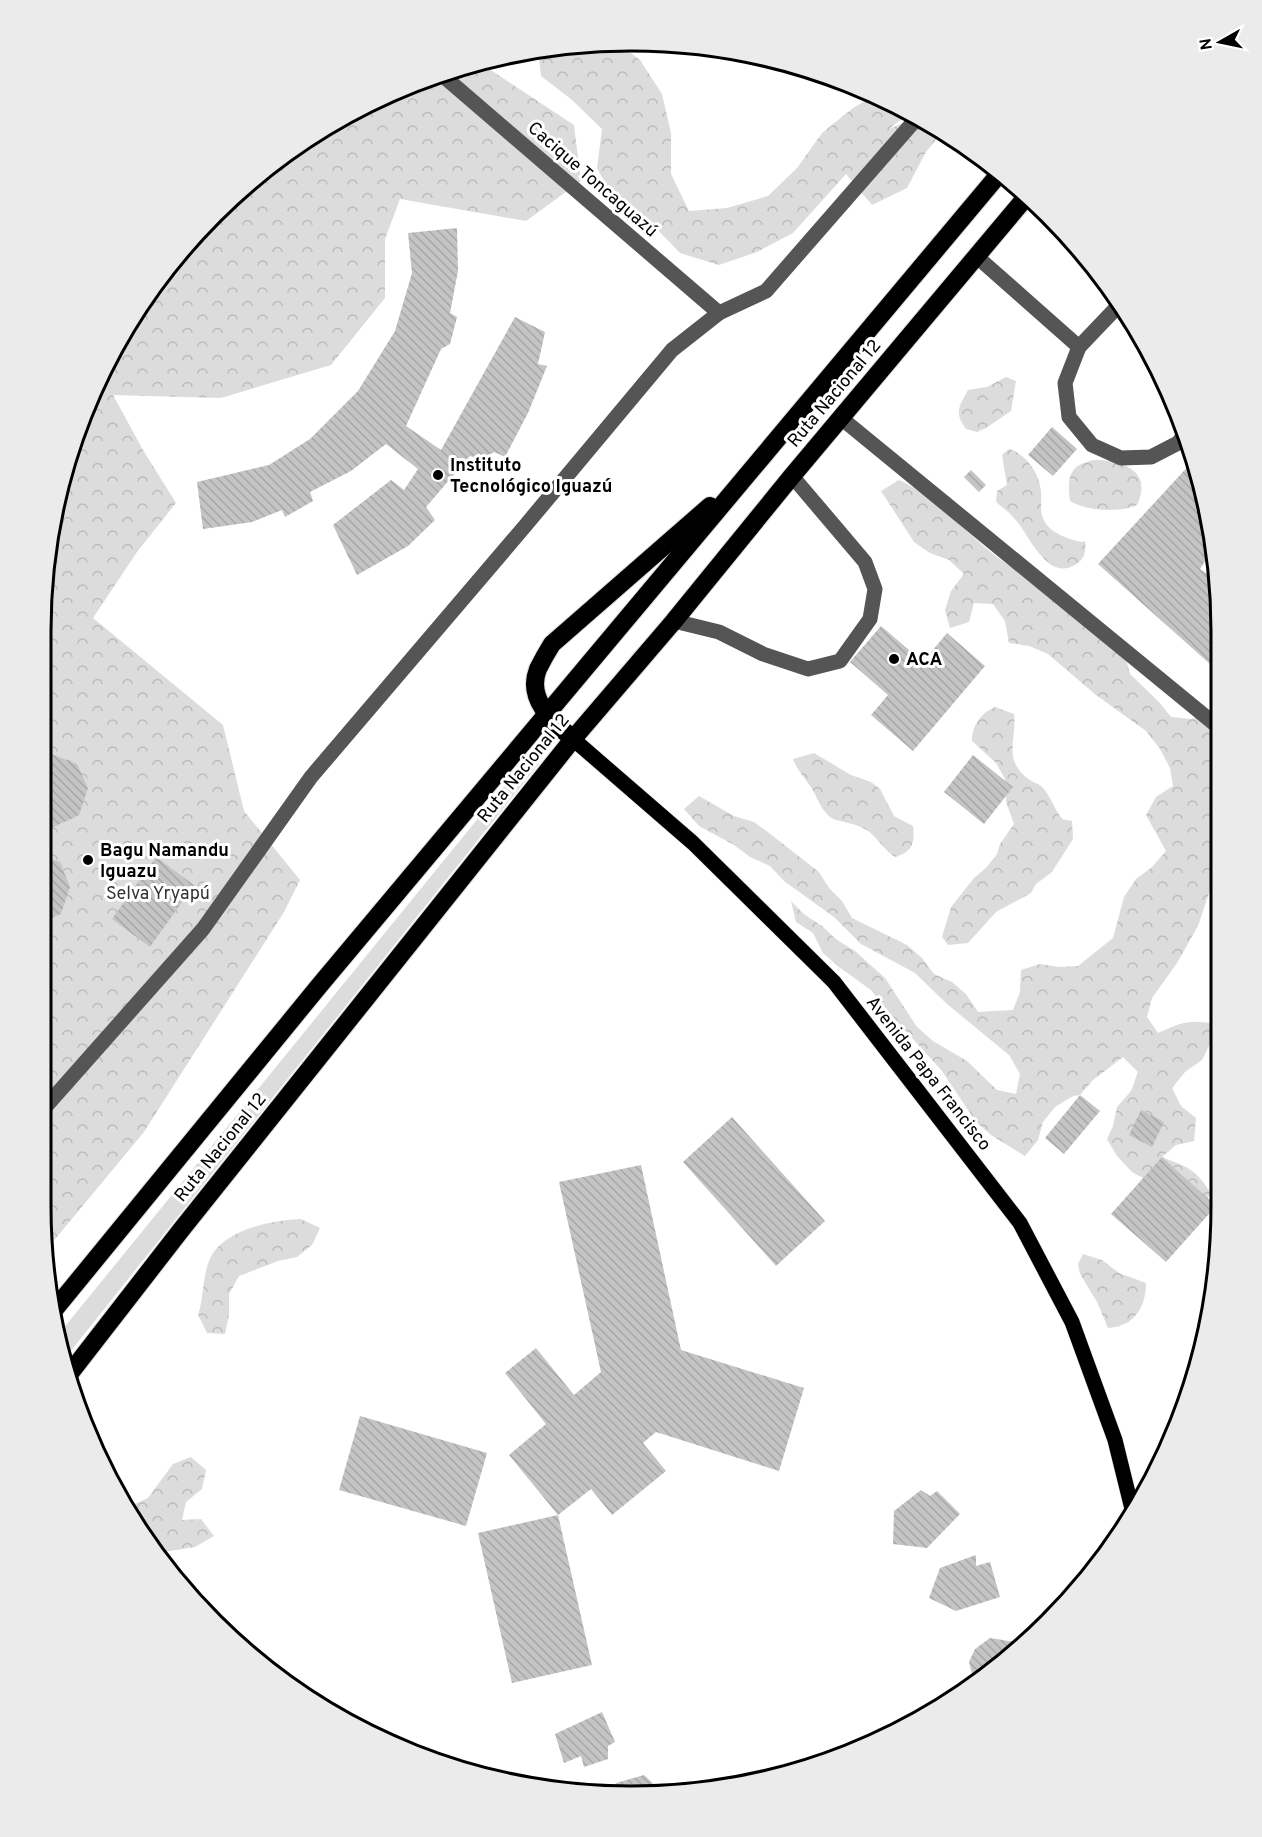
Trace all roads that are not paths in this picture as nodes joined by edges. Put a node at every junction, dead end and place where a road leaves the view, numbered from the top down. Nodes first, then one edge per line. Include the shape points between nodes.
1 (449, 81) edge
2 (912, 124) edge
3 (994, 180) edge
4 (1021, 203) edge
5 (976, 256) junction
6 (1114, 310) edge
7 (719, 313) junction
8 (1079, 347) junction
9 (842, 418) junction
10 (1179, 441) edge
11 (752, 469) junction
12 (792, 476) junction
13 (674, 621) junction
14 (546, 716) junction
15 (1211, 722) edge
16 (573, 739) junction
17 (51, 1101) edge
18 (59, 1303) edge
19 (74, 1367) edge
20 (1130, 1501) edge

1 - 7 street, Cacique Toncaguazú
2 - 7 street via 766,291
3 - 11 highway, Ruta Nacional 12
4 - 5 highway, Ruta Nacional 12
5 - 8 street
5 - 9 highway, Ruta Nacional 12
6 - 8 street
7 - 17 street via 672,350 311,777 203,929
8 - 10 street via 1065,383 1070,417 1092,446 1121,458 1150,457
9 - 12 highway, Ruta Nacional 12
9 - 15 street
11 - 14 highway, Ruta Nacional 12
11 - 14 highway via 552,644 534,689
12 - 13 highway, Ruta Nacional 12
12 - 13 street via 865,562 875,589 870,619 840,661 808,669 763,654 719,632
13 - 16 highway, Ruta Nacional 12
14 - 16 highway
14 - 18 highway, Ruta Nacional 12
16 - 19 highway, Ruta Nacional 12
16 - 20 main road, Avenida Papa Francisco via 693,843 834,982 1020,1223 1072,1322 1115,1440

